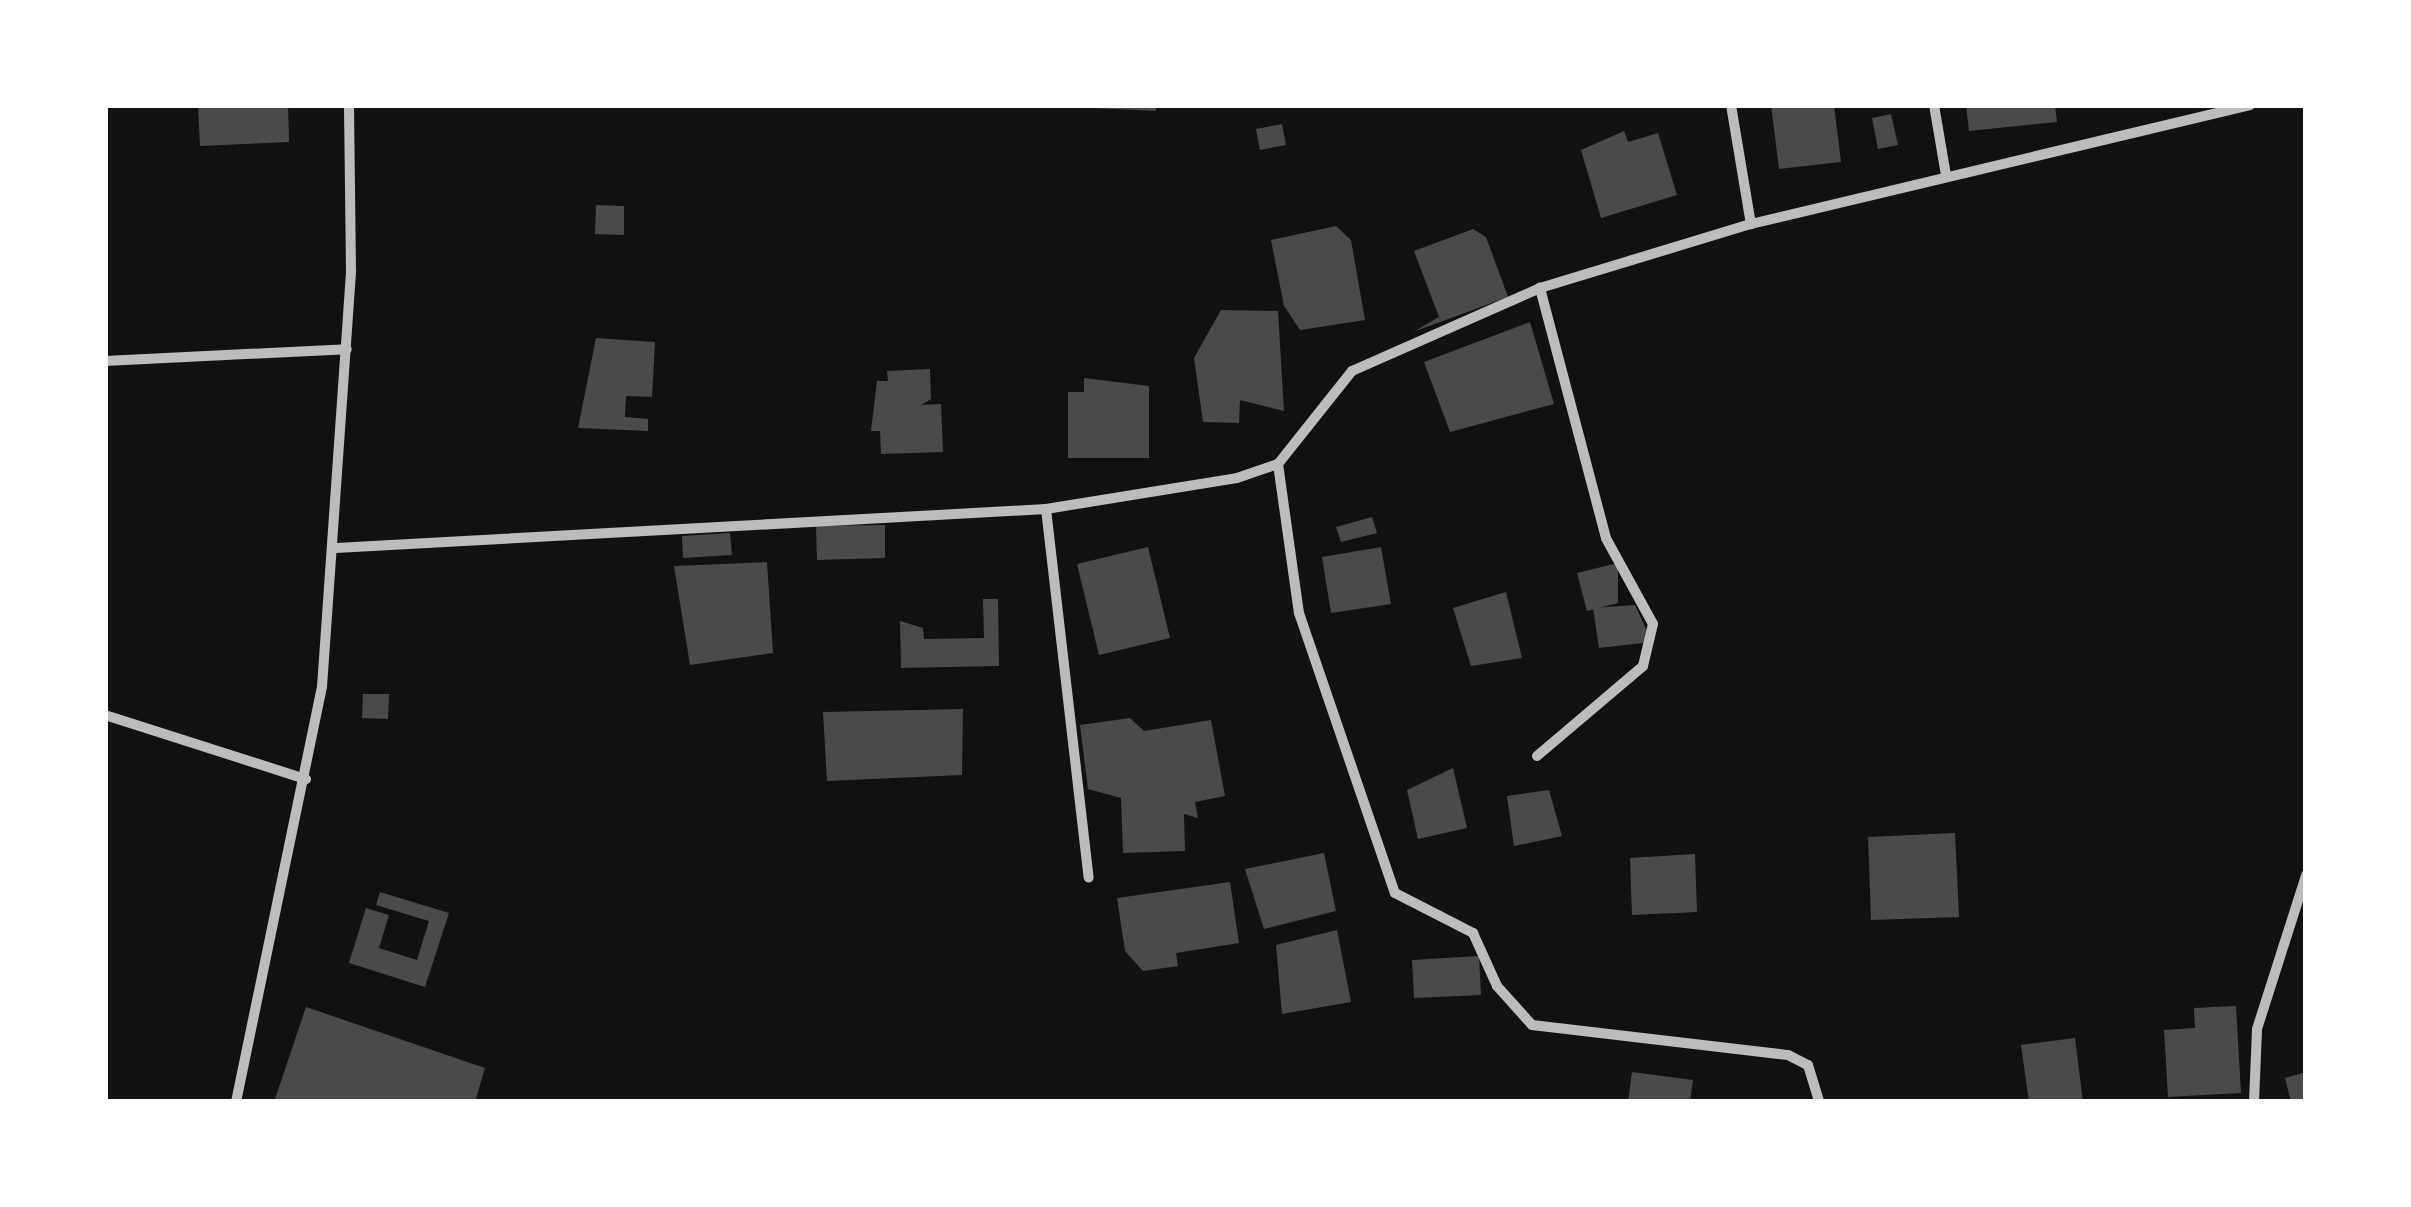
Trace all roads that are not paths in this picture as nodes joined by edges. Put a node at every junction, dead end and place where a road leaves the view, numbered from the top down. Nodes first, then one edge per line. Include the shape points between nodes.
1 (349, 105) edge
2 (1731, 105) edge
3 (1934, 105) edge
4 (2250, 105) edge
5 (1946, 175) junction
6 (1751, 224) junction
7 (1540, 288) junction
8 (347, 349) junction
9 (105, 361) edge
10 (1278, 464) junction
11 (1046, 509) junction
12 (336, 548) junction
13 (105, 715) edge
14 (1537, 756) dead end
15 (306, 779) junction
16 (2306, 875) edge
17 (1090, 878) dead end
18 (236, 1102) edge
19 (1819, 1102) edge
20 (2254, 1102) edge

1 - 8 street
2 - 6 street
3 - 5 street
4 - 5 street
5 - 6 street
6 - 7 street
7 - 10 street via 1352,371
7 - 14 street via 1606,538 1653,624 1644,666
8 - 9 street
8 - 12 street
10 - 11 street
10 - 19 street via 1298,613 1395,893 1472,933 1497,986 1532,1024 1788,1055 1808,1065
11 - 12 street
11 - 17 street
12 - 15 street
13 - 15 street
15 - 18 street
16 - 20 street via 2257,1029

